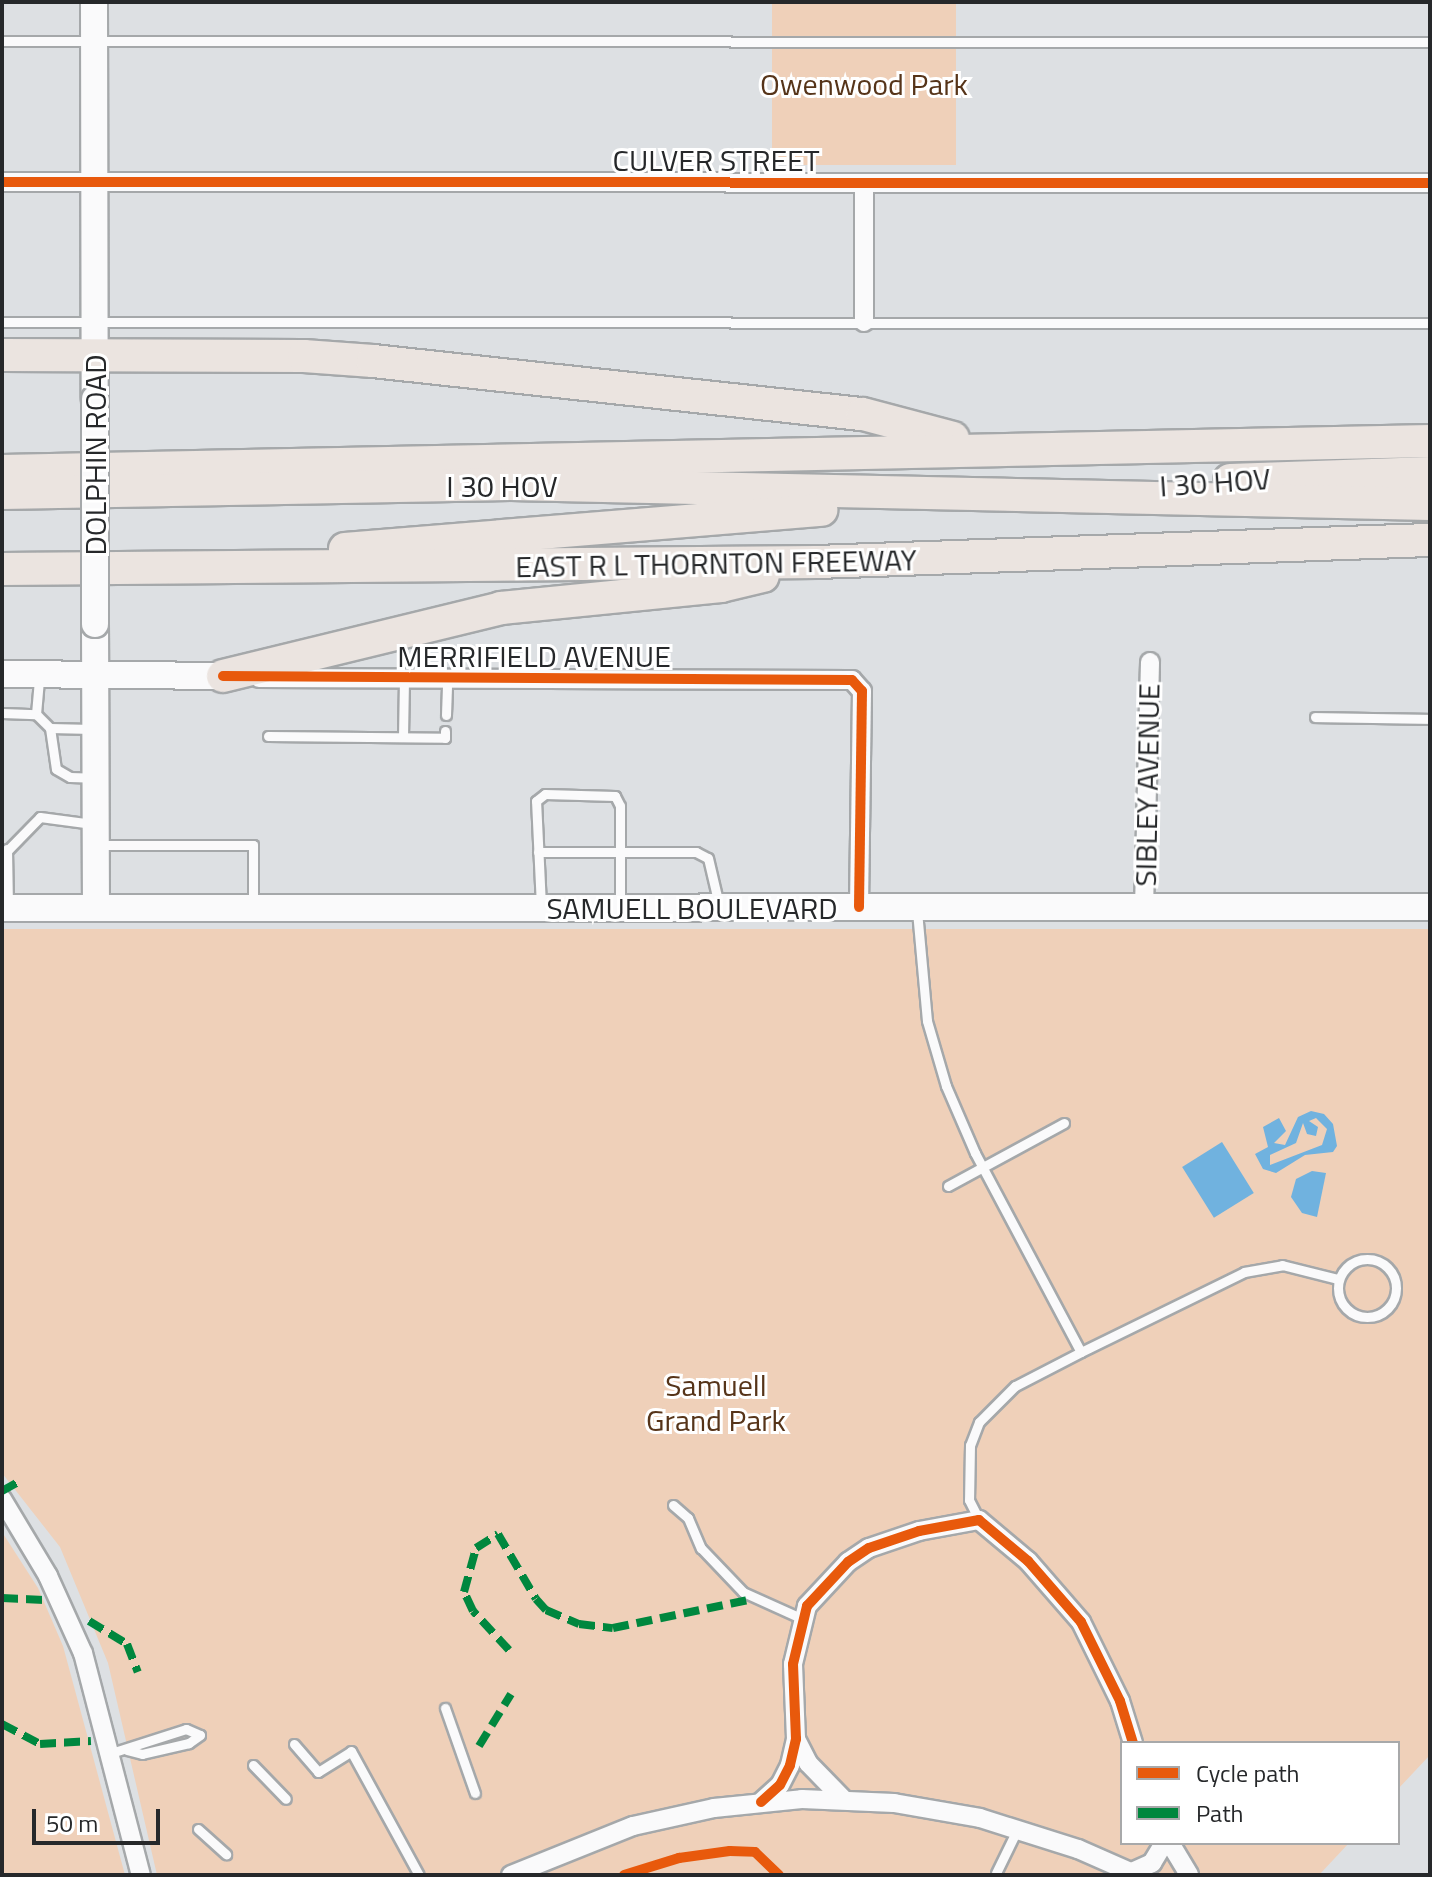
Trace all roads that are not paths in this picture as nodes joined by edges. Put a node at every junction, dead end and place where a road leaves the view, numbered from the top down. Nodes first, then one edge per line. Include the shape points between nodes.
1 (94, 2) edge
2 (2, 41) edge
3 (94, 41) junction
4 (1430, 42) edge
5 (2, 182) edge
6 (95, 183) junction
7 (1430, 183) edge
8 (864, 184) junction
9 (95, 321) junction
10 (2, 322) edge
11 (864, 322) junction
12 (1430, 323) edge
13 (2, 355) edge
14 (94, 356) junction
15 (1430, 441) edge
16 (988, 448) junction
17 (361, 462) junction
18 (2, 471) edge
19 (1430, 473) edge
20 (2, 493) edge
21 (1001, 497) junction
22 (1430, 504) edge
23 (1430, 540) edge
24 (817, 562) junction
25 (2, 569) edge
26 (118, 569) junction
27 (1150, 662) dead end
28 (2, 674) edge
29 (39, 675) junction
30 (223, 676) junction
31 (95, 677) junction
32 (404, 680) junction
33 (447, 680) junction
34 (2, 713) edge
35 (36, 714) junction
36 (446, 715) dead end
37 (1315, 717) dead end
38 (1430, 719) edge
39 (50, 728) junction
40 (96, 729) junction
41 (445, 731) dead end
42 (268, 736) dead end
43 (403, 737) junction
44 (96, 778) junction
45 (96, 834) junction
46 (621, 851) junction
47 (538, 852) junction
48 (5, 853) edge
49 (96, 907) junction
50 (859, 907) junction
51 (1430, 907) edge
52 (5, 908) edge
53 (253, 908) junction
54 (541, 908) junction
55 (620, 908) junction
56 (917, 908) junction
57 (1144, 908) junction
58 (719, 909) junction
59 (1064, 1123) dead end
60 (983, 1167) junction
61 (948, 1186) dead end
62 (1338, 1279) junction
63 (1081, 1352) junction
64 (2, 1499) edge
65 (673, 1505) dead end
66 (979, 1520) junction
67 (803, 1619) junction
68 (445, 1708) dead end
69 (796, 1739) junction
70 (1132, 1741) edge
71 (294, 1744) dead end
72 (127, 1750) junction
73 (108, 1754) junction
74 (253, 1765) dead end
75 (475, 1793) dead end
76 (286, 1799) dead end
77 (843, 1799) junction
78 (761, 1802) junction
79 (1018, 1828) junction
80 (198, 1829) dead end
81 (1166, 1845) edge
82 (1168, 1845) edge
83 (226, 1854) dead end
84 (996, 1873) dead end
85 (1134, 1873) edge
86 (141, 1875) edge
87 (419, 1875) edge
88 (511, 1875) edge
89 (1189, 1875) edge

1 - 3 main road, DOLPHIN ROAD
2 - 3 lane
3 - 4 lane
3 - 6 main road, DOLPHIN ROAD
5 - 6 street, CULVER STREET
6 - 8 street, CULVER STREET
6 - 9 main road, DOLPHIN ROAD
7 - 8 street, CULVER STREET
8 - 11 street
9 - 10 lane
9 - 11 lane
9 - 14 main road, DOLPHIN ROAD
11 - 12 lane
13 - 14 highway
14 - 16 highway via 304,356 389,363 863,414
14 - 31 main road, DOLPHIN ROAD, bridge
15 - 16 highway
16 - 17 highway
17 - 18 highway
17 - 21 highway
19 - 21 highway, I 30 HOV via 1286,476
20 - 21 highway, I 30 HOV via 511,484
21 - 22 highway, I 30 HOV
21 - 26 highway
23 - 24 highway, EAST R L THORNTON FREEWAY
24 - 26 highway, EAST R L THORNTON FREEWAY
24 - 30 highway via 721,586 501,608
25 - 26 highway, EAST R L THORNTON FREEWAY
27 - 57 street, SIBLEY AVENUE
28 - 29 main road, MERRIFIELD AVENUE
29 - 31 main road, MERRIFIELD AVENUE
29 - 35 lane
30 - 31 main road, MERRIFIELD AVENUE
30 - 32 street, MERRIFIELD AVENUE
31 - 40 main road, DOLPHIN ROAD
32 - 33 street, MERRIFIELD AVENUE
32 - 43 lane
33 - 36 lane
33 - 50 street, MERRIFIELD AVENUE via 846,679 862,691
34 - 35 lane
35 - 39 lane
37 - 38 lane
39 - 40 lane
39 - 44 lane via 56,769 70,777
40 - 44 main road, DOLPHIN ROAD
41 - 43 lane via 445,738
42 - 43 lane
44 - 45 main road, DOLPHIN ROAD
45 - 48 lane via 40,817
45 - 49 main road, DOLPHIN ROAD
45 - 53 lane via 253,845
46 - 47 lane
46 - 47 lane via 615,796 545,794 536,801
46 - 55 lane
46 - 58 lane via 696,852 708,858
47 - 54 lane
48 - 52 lane
49 - 52 main road, SAMUELL BOULEVARD
49 - 53 main road, SAMUELL BOULEVARD
50 - 56 main road, SAMUELL BOULEVARD
50 - 58 main road, SAMUELL BOULEVARD
51 - 57 main road, SAMUELL BOULEVARD
53 - 54 main road, SAMUELL BOULEVARD
54 - 55 main road, SAMUELL BOULEVARD
55 - 58 main road, SAMUELL BOULEVARD
56 - 57 main road, SAMUELL BOULEVARD
56 - 60 lane via 924,996 936,1057
59 - 60 lane
60 - 61 lane
60 - 63 lane
62 - 62 lane via 1341,1304 1356,1316 1375,1317 1395,1297 1394,1278 1376,1260 1354,1262
62 - 63 lane via 1282,1265 1244,1272
63 - 66 lane via 1015,1386 979,1422 970,1445 969,1500
64 - 73 street via 78,1641
65 - 67 lane via 688,1518 701,1548 743,1592
66 - 67 street via 919,1531 869,1548 826,1582
66 - 70 street via 1028,1561 1081,1622 1120,1701
67 - 69 street via 793,1664
68 - 75 lane
69 - 77 street via 808,1763
69 - 78 street via 780,1785
71 - 87 lane via 318,1772 351,1751
72 - 72 lane via 142,1754 189,1743 200,1735 186,1729 142,1740
72 - 73 lane
73 - 86 street
74 - 76 lane
77 - 78 street
77 - 79 street via 940,1809
78 - 88 street via 633,1826
79 - 84 lane
79 - 85 street
80 - 83 lane
81 - 85 street via 1152,1863
82 - 89 street

